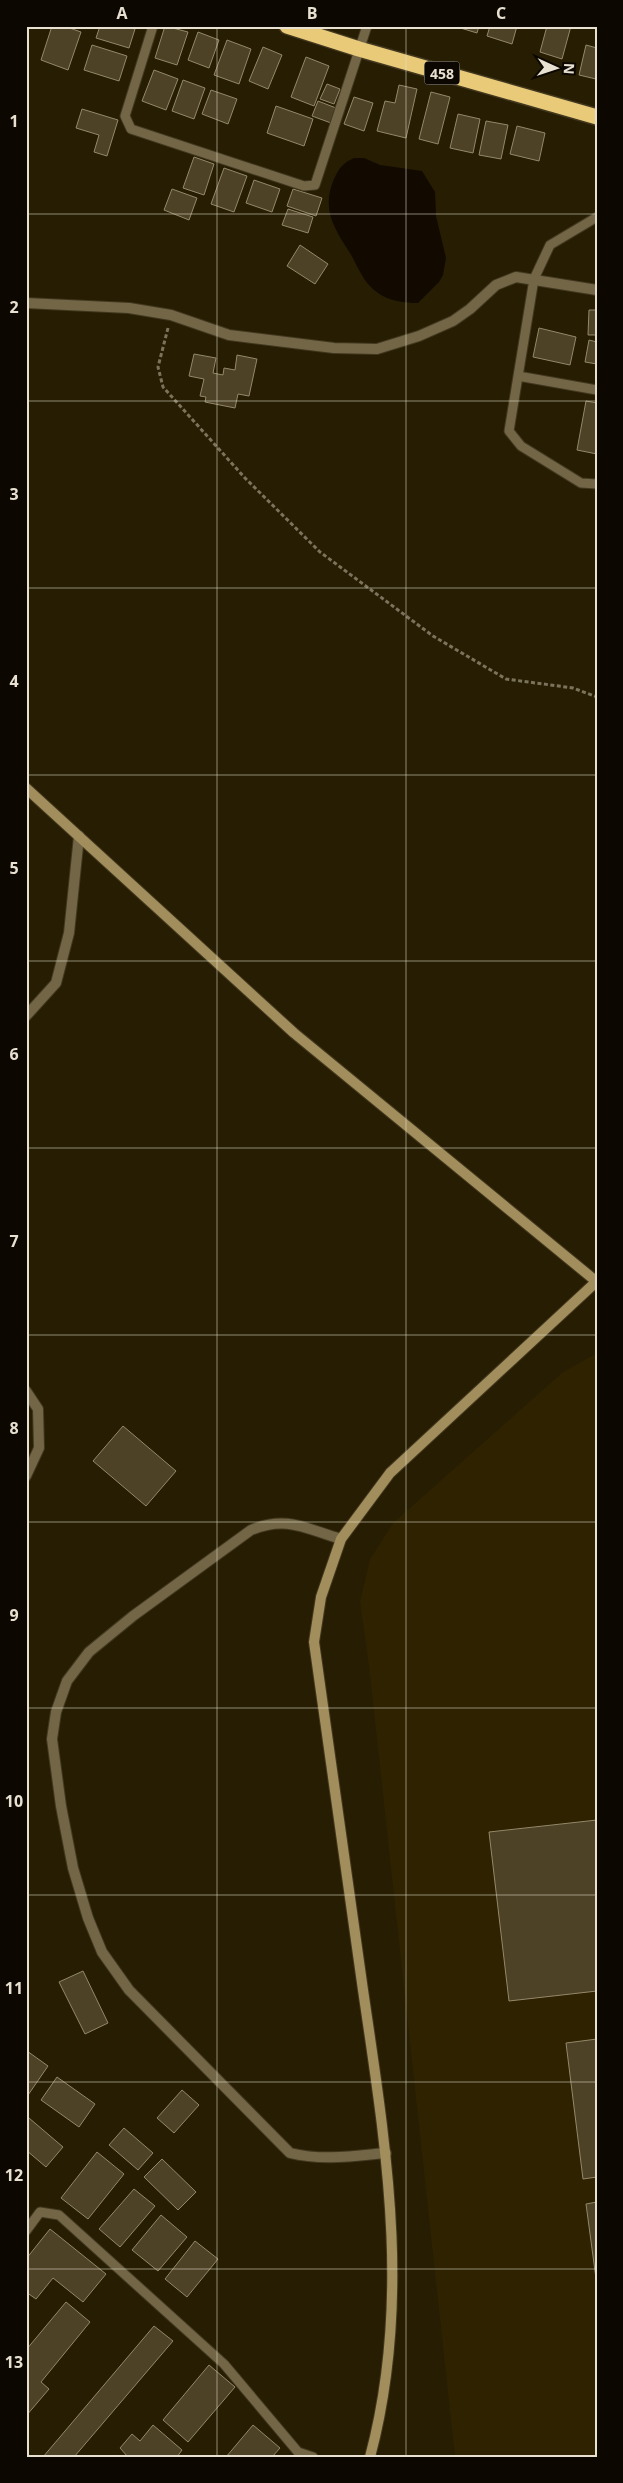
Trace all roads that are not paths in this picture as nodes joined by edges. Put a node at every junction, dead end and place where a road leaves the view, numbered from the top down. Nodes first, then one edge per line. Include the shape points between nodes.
1 (153, 26) edge
2 (288, 26) edge
3 (367, 26) edge
4 (359, 50) junction
5 (597, 117) edge
6 (597, 217) edge
7 (534, 279) junction
8 (597, 290) edge
9 (26, 303) edge
10 (518, 376) junction
11 (597, 390) edge
12 (597, 484) edge
13 (26, 788) edge
14 (79, 836) junction
15 (26, 1016) edge
16 (596, 1282) edge
17 (26, 1391) edge
18 (26, 1476) edge
19 (341, 1539) junction
20 (386, 2153) junction
21 (26, 2230) edge
22 (313, 2457) edge
23 (370, 2457) edge

1 - 4 lane via 125,116 131,128 304,186 315,185
2 - 4 highway, 458
3 - 4 lane
4 - 5 highway, 458
6 - 7 lane via 550,245
7 - 8 street
7 - 9 street via 516,277 496,285 453,321 377,349 334,348 228,335 171,315 129,308
7 - 10 lane
10 - 11 lane
10 - 12 lane via 510,431 521,446 580,483
13 - 14 street
14 - 15 street via 69,934 56,983
14 - 16 street via 294,1033
16 - 19 street via 390,1473
17 - 18 street via 38,1410 39,1448
19 - 20 street via 321,1597 314,1642
19 - 20 street via 287,1522 268,1523 251,1530 89,1652 67,1681 56,1712 52,1739 73,1868 102,1952 129,1990 290,2153 310,2158
20 - 23 street via 394,2255 392,2334 379,2424
21 - 22 lane via 40,2212 59,2215 224,2364 298,2452

